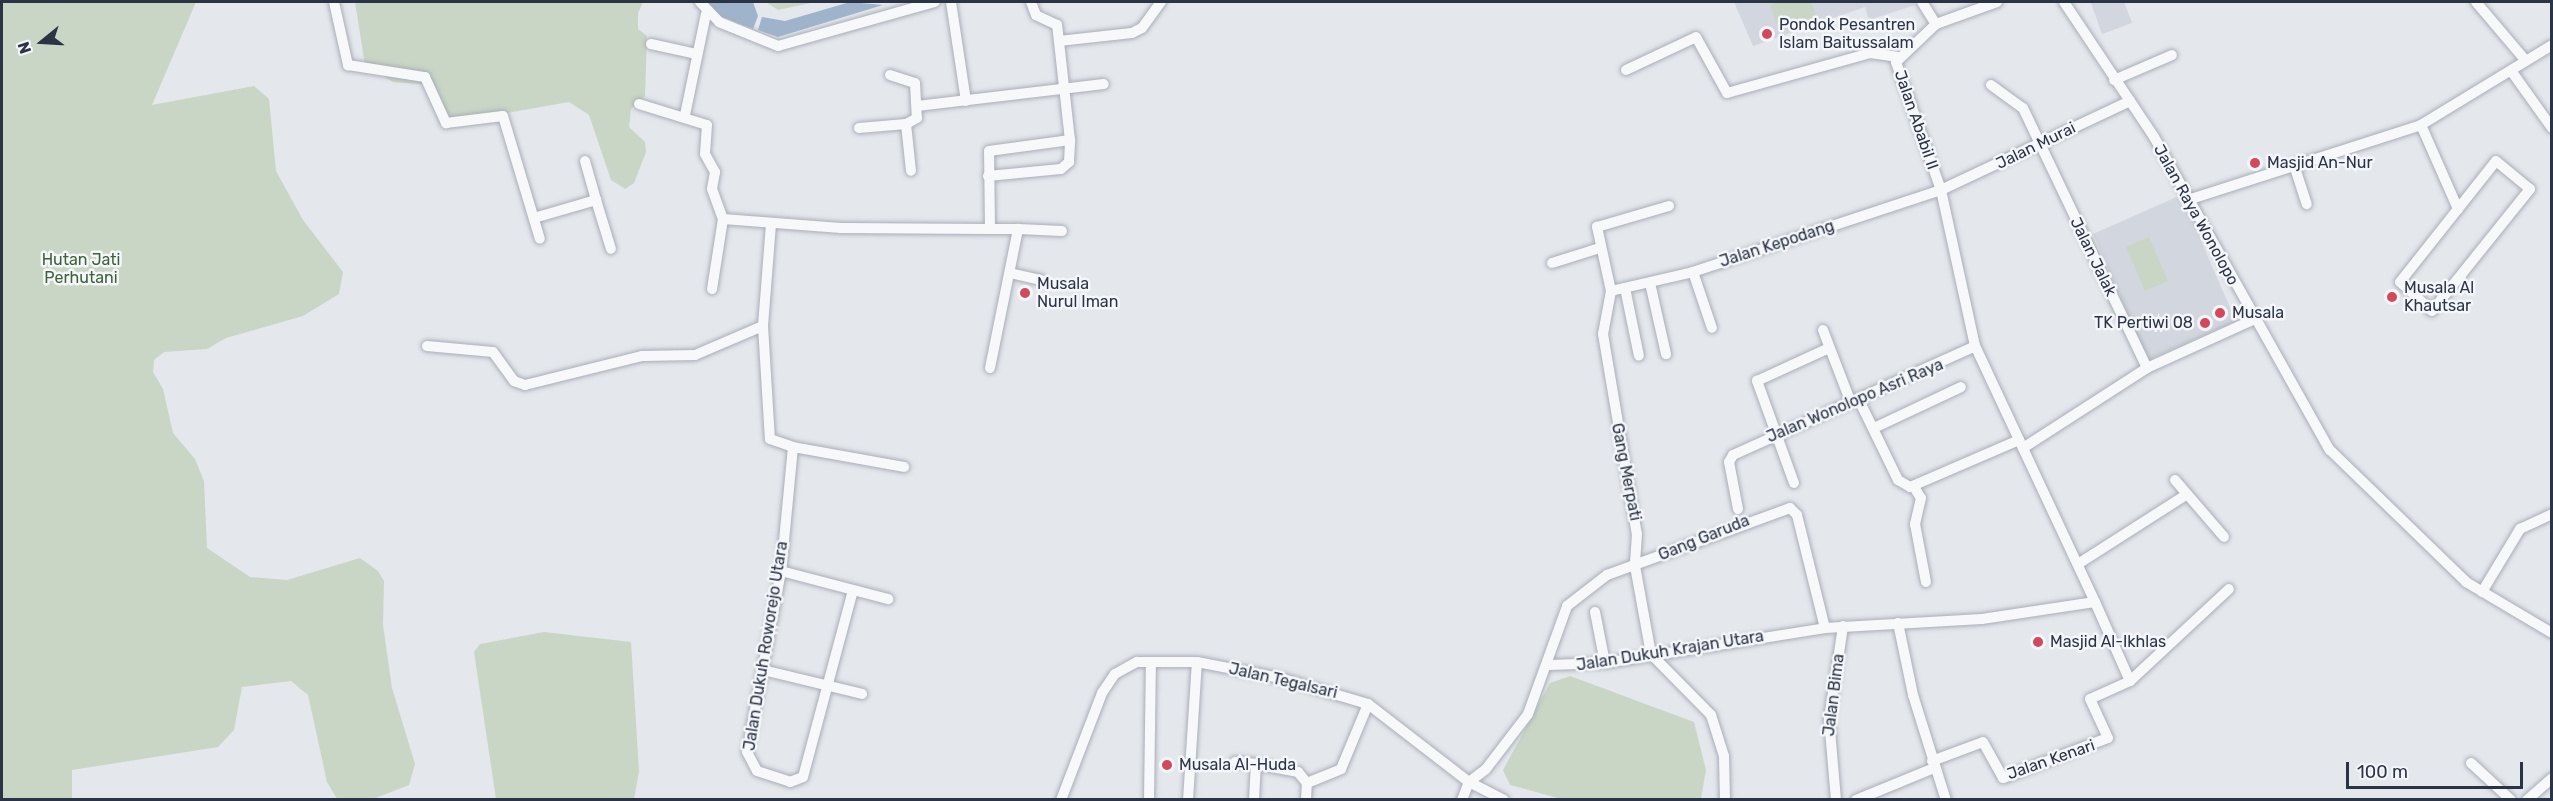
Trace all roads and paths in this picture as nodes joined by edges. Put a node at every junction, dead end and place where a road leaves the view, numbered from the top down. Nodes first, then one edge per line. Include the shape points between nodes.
1 (334, 2) edge
2 (700, 2) edge
3 (935, 2) edge
4 (951, 2) edge
5 (1031, 2) edge
6 (1161, 2) edge
7 (1922, 2) edge
8 (1997, 2) edge
9 (2064, 2) edge
10 (2476, 2) edge
11 (706, 14) junction
12 (1936, 24) junction
13 (1059, 41) junction
14 (651, 44) dead end
15 (2552, 45) edge
16 (696, 54) junction
17 (2172, 55) dead end
18 (1897, 57) junction
19 (2526, 62) junction
20 (1626, 70) dead end
21 (2512, 72) junction
22 (890, 75) dead end
23 (2114, 80) junction
24 (1104, 84) dead end
25 (1991, 85) dead end
26 (1066, 89) junction
27 (966, 101) junction
28 (2130, 101) junction
29 (639, 104) dead end
30 (917, 106) junction
31 (685, 115) junction
32 (906, 124) junction
33 (2421, 125) junction
34 (859, 128) dead end
35 (2552, 128) edge
36 (1071, 140) junction
37 (2041, 144) junction
38 (585, 160) dead end
39 (2295, 168) junction
40 (911, 171) dead end
41 (988, 176) junction
42 (1941, 190) junction
43 (2191, 199) junction
44 (596, 200) junction
45 (2307, 204) dead end
46 (1669, 206) dead end
47 (2458, 210) junction
48 (534, 218) junction
49 (723, 219) junction
50 (771, 224) junction
51 (990, 229) junction
52 (1018, 229) junction
53 (1062, 231) dead end
54 (540, 239) dead end
55 (1600, 248) junction
56 (611, 249) dead end
57 (1552, 263) dead end
58 (1693, 272) junction
59 (1010, 273) junction
60 (1041, 280) dead end
61 (1650, 283) junction
62 (1625, 288) junction
63 (712, 289) dead end
64 (1611, 291) junction
65 (2253, 320) junction
66 (763, 326) junction
67 (1712, 328) dead end
68 (1823, 330) dead end
69 (427, 346) dead end
70 (1975, 346) junction
71 (1829, 348) junction
72 (1666, 354) dead end
73 (1639, 357) dead end
74 (990, 368) dead end
75 (2147, 368) junction
76 (1961, 387) dead end
77 (1855, 402) junction
78 (1874, 428) junction
79 (1774, 436) junction
80 (2021, 444) junction
81 (794, 447) junction
82 (904, 467) dead end
83 (2175, 480) dead end
84 (1794, 483) dead end
85 (1914, 487) junction
86 (2186, 495) junction
87 (1738, 509) dead end
88 (2552, 514) edge
89 (2224, 537) dead end
90 (2078, 564) junction
91 (1635, 566) junction
92 (782, 571) junction
93 (1926, 582) dead end
94 (2229, 589) dead end
95 (853, 591) junction
96 (2482, 592) junction
97 (888, 599) dead end
98 (2095, 602) junction
99 (1595, 612) dead end
100 (1898, 623) junction
101 (1843, 626) junction
102 (1825, 628) junction
103 (2551, 632) edge
104 (1650, 654) junction
105 (1151, 662) junction
106 (1197, 662) junction
107 (1605, 663) junction
108 (1550, 665) junction
109 (763, 670) junction
110 (2130, 681) junction
111 (825, 684) junction
112 (862, 694) dead end
113 (1368, 704) junction
114 (1235, 762) dead end
115 (2471, 763) dead end
116 (1256, 764) junction
117 (1933, 765) junction
118 (2552, 778) edge
119 (1469, 782) junction
120 (1307, 783) junction
121 (1061, 800) edge
122 (1149, 800) edge
123 (1188, 800) edge
124 (1254, 800) edge
125 (1306, 800) edge
126 (1461, 800) edge
127 (1504, 800) edge
128 (1725, 800) edge
129 (1836, 800) edge
130 (1856, 800) edge
131 (1946, 800) edge
132 (2511, 800) edge
133 (2527, 800) edge

1 - 48 street via 348,65 425,77 446,123 503,116
2 - 11 street
3 - 11 street via 778,46
4 - 27 street
5 - 13 street via 1036,15 1057,25
6 - 13 street via 1142,28 1132,33
7 - 12 street
8 - 12 street, Jalan Ababil II
9 - 23 street, Jalan Raya Wonolopo
10 - 19 street
11 - 16 street
12 - 18 street, Jalan Ababil II
13 - 26 street
14 - 16 street
15 - 19 street
16 - 31 street
17 - 23 street
18 - 20 street via 1870,53 1727,93 1695,37
18 - 42 street, Jalan Ababil II
19 - 21 street
21 - 33 street
21 - 35 street
22 - 30 street via 913,79
23 - 28 street, Jalan Raya Wonolopo
24 - 26 street
25 - 37 street, Jalan Jalak via 2023,108
26 - 27 street
26 - 36 street
27 - 30 street
28 - 37 street, Jalan Murai
28 - 43 street, Jalan Raya Wonolopo
29 - 31 street
30 - 32 street via 916,121
31 - 49 street via 707,125 705,154 715,172 712,189
32 - 34 street
32 - 40 street
33 - 39 street
33 - 47 street
36 - 41 street via 1069,162 1061,169
36 - 41 street via 993,148
37 - 42 street, Jalan Murai
37 - 75 street, Jalan Jalak
38 - 44 street
39 - 43 street
39 - 45 street
41 - 51 street
42 - 58 street, Jalan Kepodang
42 - 70 street, Jalan Ababil II
43 - 65 street, Jalan Raya Wonolopo
44 - 48 street
44 - 56 street
46 - 55 street via 1601,223 1597,232
47 - 47 street via 2498,160 2529,185 2432,311 2400,284
48 - 54 street
49 - 50 street
49 - 63 street
50 - 51 street
50 - 66 street
51 - 52 street
52 - 53 street
52 - 59 street
55 - 57 street
55 - 64 street
58 - 61 street, Jalan Kepodang
58 - 67 street
59 - 60 street
59 - 74 street
61 - 62 street, Jalan Kepodang
61 - 72 street
62 - 64 street, Jalan Kepodang
62 - 73 street
64 - 91 street, Gang Merpati via 1603,333 1637,534
65 - 75 street
65 - 96 street, Jalan Raya Wonolopo via 2317,433 2418,538
66 - 69 street via 695,355 642,356 525,385 514,381 493,352
66 - 81 street via 770,439
68 - 71 street
70 - 77 street, Jalan Wonolopo Asri Raya
70 - 80 street, Jalan Ababil II
71 - 77 street
71 - 79 street via 1760,377 1757,386
75 - 80 street
76 - 78 street
77 - 78 street
77 - 79 street, Jalan Wonolopo Asri Raya
78 - 85 street via 1898,480
79 - 84 street
79 - 87 street, Jalan Wonolopo Asri Raya via 1733,455 1729,462
80 - 85 street
80 - 90 street, Jalan Ababil II
81 - 82 street
81 - 92 street, Jalan Dukuh Roworejo Utara
83 - 86 street
85 - 93 street via 1921,498 1915,524
86 - 89 street
86 - 90 street
88 - 96 street via 2520,529
90 - 98 street, Jalan Ababil II
91 - 102 street, Gang Garuda via 1790,508 1797,515
91 - 104 street, Gang Merpati
91 - 108 street, Gang Garuda via 1592,583 1567,606
92 - 95 street
92 - 109 street, Jalan Dukuh Roworejo Utara
94 - 110 street, Jalan Kenari
95 - 97 street
95 - 111 street, Jalan Dukuh Roworejo Utara
96 - 103 street, Jalan Raya Wonolopo
98 - 100 street, Jalan Dukuh Krajan Utara via 1982,619
98 - 110 street
99 - 107 street
100 - 101 street, Jalan Dukuh Krajan Utara
100 - 117 street
101 - 102 street, Jalan Dukuh Krajan Utara
101 - 129 street, Jalan Bima via 1829,719
102 - 104 street, Jalan Dukuh Krajan Utara
104 - 107 street, Jalan Dukuh Krajan Utara
104 - 128 street via 1711,715 1724,756
105 - 106 street, Jalan Tegalsari
105 - 121 street, Jalan Tegalsari via 1130,663 1102,693
105 - 122 street
106 - 113 street, Jalan Tegalsari via 1280,678
106 - 123 street
107 - 108 street, Jalan Dukuh Krajan Utara
108 - 119 street via 1516,733
109 - 111 street
109 - 111 street, Jalan Dukuh Roworejo Utara via 748,760 757,771 790,782 803,777
110 - 117 street, Jalan Kenari via 2090,699 2108,734 2105,741 2003,778 1983,742
111 - 112 street
113 - 119 street
113 - 120 street via 1337,775
114 - 116 street
115 - 132 street
116 - 120 street via 1298,771
116 - 124 street
117 - 130 street
117 - 131 street
118 - 133 street
119 - 126 street
119 - 127 street
120 - 125 street

